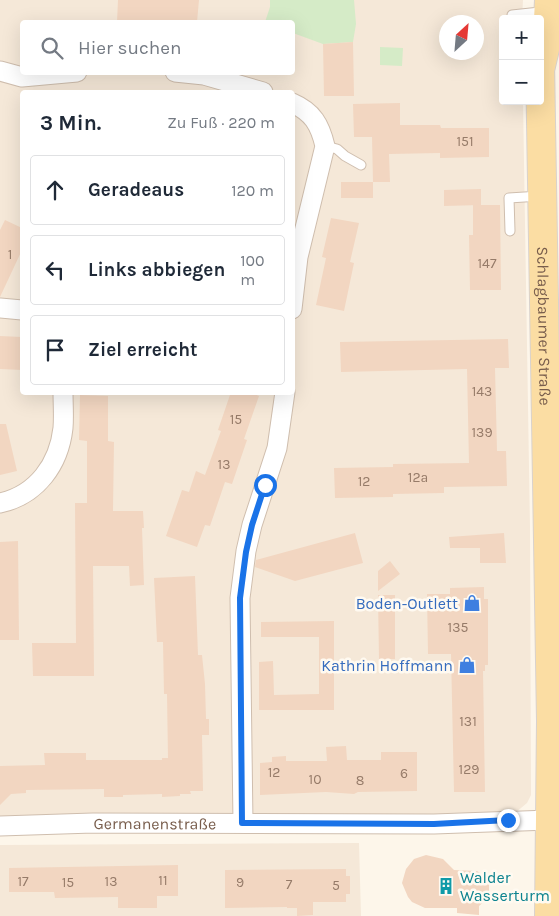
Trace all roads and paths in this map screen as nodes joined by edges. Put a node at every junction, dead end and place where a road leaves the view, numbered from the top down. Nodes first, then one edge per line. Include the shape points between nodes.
1 (537, 60) edge
2 (0, 71) edge
3 (64, 75) edge
4 (204, 75) edge
5 (25, 84) edge
6 (256, 90) edge
7 (295, 104) edge
8 (325, 146) junction
9 (361, 165) dead end
10 (543, 196) junction
11 (510, 231) dead end
12 (295, 283) edge
13 (0, 308) edge
14 (20, 310) edge
15 (63, 395) edge
16 (285, 395) edge
17 (0, 503) edge
18 (554, 683) edge
19 (549, 820) junction
20 (242, 823) junction
21 (0, 826) edge
22 (549, 916) edge

1 - 10 main road, Schlagbaumer Straße
2 - 5 street
3 - 5 street
4 - 6 street
7 - 8 street via 315,118
8 - 9 lane via 337,149
8 - 12 street via 298,257
10 - 11 lane via 509,198
10 - 18 main road, Schlagbaumer Straße
13 - 14 street
15 - 17 street via 63,427 58,452 44,478 22,495
16 - 20 street via 277,448 244,559 240,649
18 - 19 main road, Schlagbaumer Straße
19 - 20 street, Germanenstraße via 434,824
19 - 22 main road, Schlagbaumer Straße
20 - 21 street, Germanenstraße

